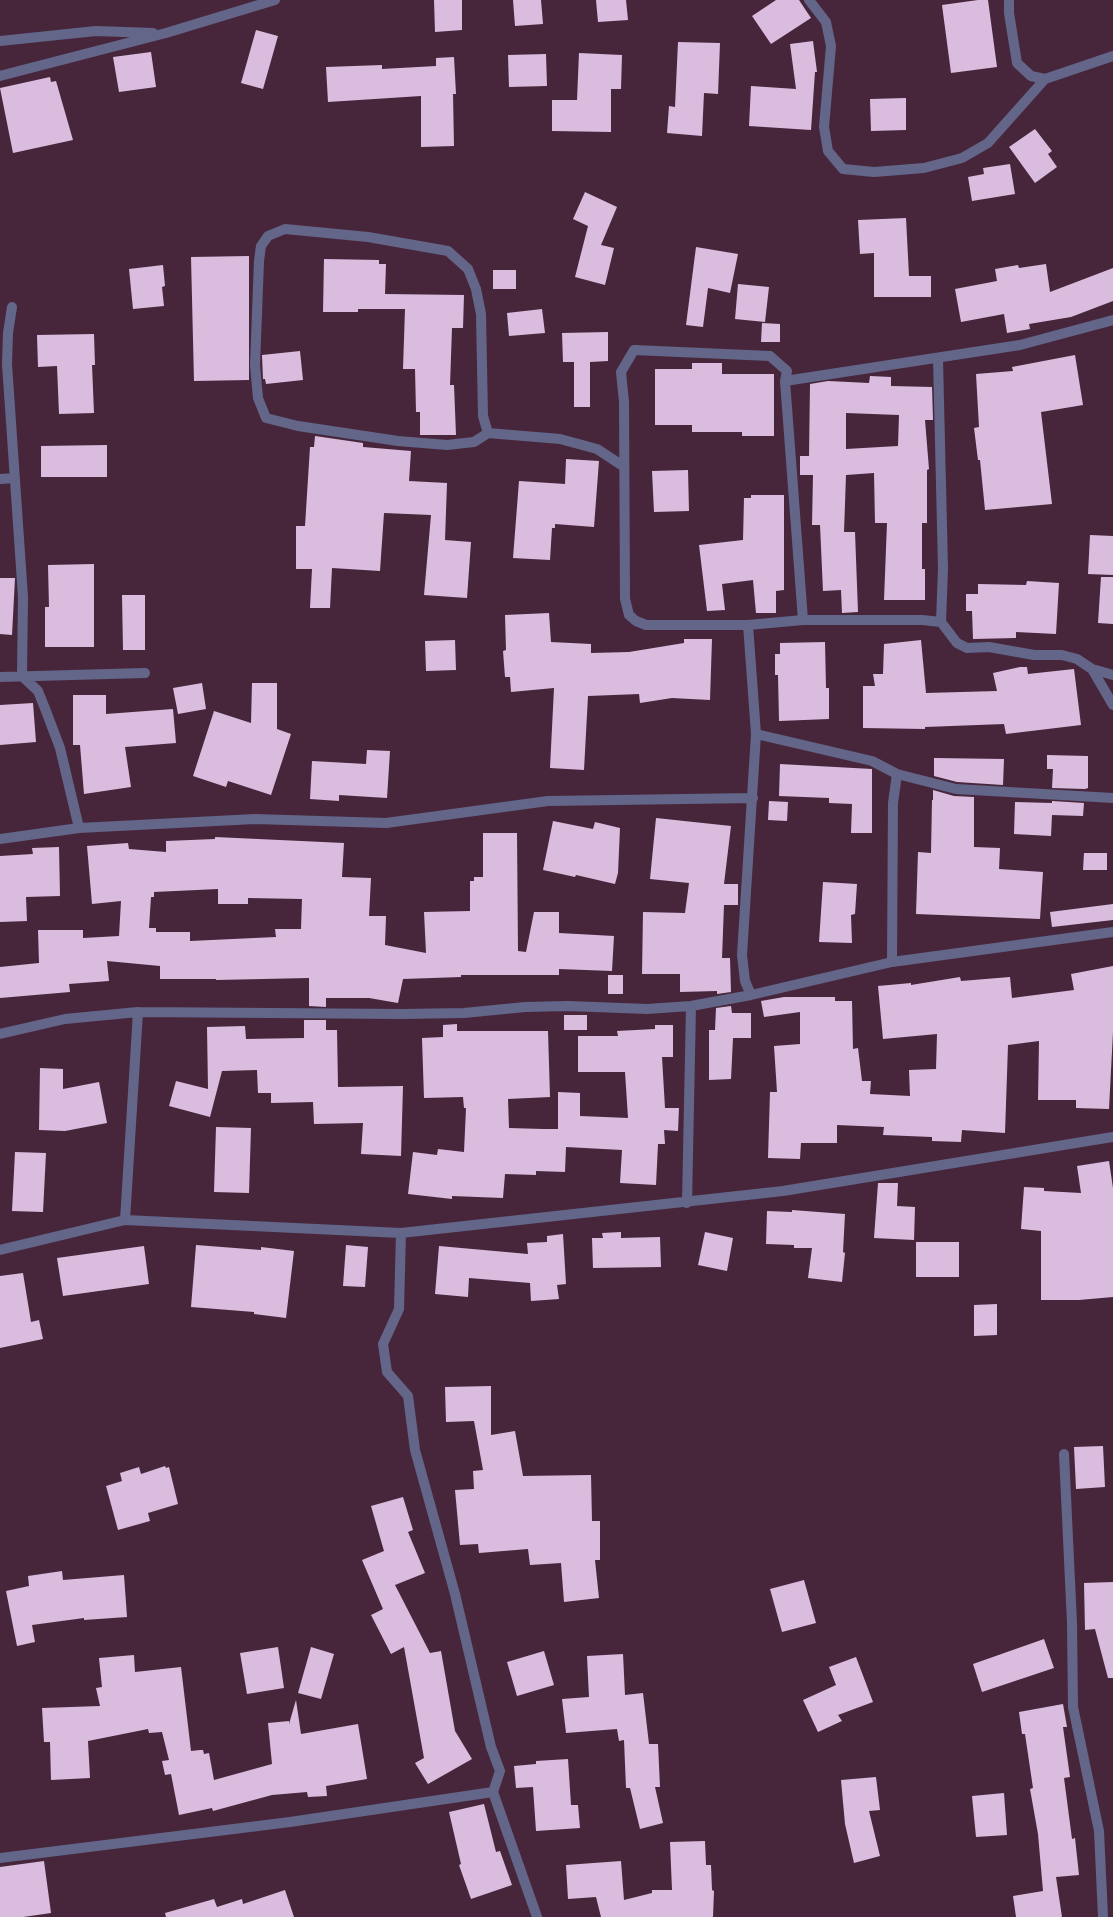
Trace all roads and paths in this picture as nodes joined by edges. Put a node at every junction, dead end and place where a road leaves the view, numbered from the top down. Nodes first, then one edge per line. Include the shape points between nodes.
1 (275, 0) edge
2 (809, 0) edge
3 (1009, 0) edge
4 (166, 33) junction
5 (0, 41) edge
6 (1113, 56) edge
7 (0, 76) edge
8 (1045, 79) junction
9 (12, 307) dead end
10 (1113, 320) edge
11 (938, 359) junction
12 (785, 381) junction
13 (488, 433) junction
14 (623, 466) junction
15 (15, 478) junction
16 (0, 479) edge
17 (802, 620) junction
18 (941, 622) junction
19 (748, 624) junction
20 (1092, 669) junction
21 (145, 673) dead end
22 (1113, 675) edge
23 (22, 676) junction
24 (0, 677) edge
25 (1113, 704) edge
26 (756, 734) junction
27 (897, 774) junction
28 (753, 798) junction
29 (1113, 798) edge
30 (78, 828) junction
31 (0, 839) edge
32 (1113, 932) edge
33 (892, 962) junction
34 (751, 995) junction
35 (691, 1006) junction
36 (138, 1012) junction
37 (0, 1034) edge
38 (1113, 1137) edge
39 (687, 1203) junction
40 (125, 1220) junction
41 (402, 1232) junction
42 (0, 1250) edge
43 (1064, 1454) dead end
44 (493, 1792) junction
45 (0, 1858) edge
46 (536, 1917) edge
47 (1103, 1917) edge

1 - 4 street
2 - 8 street via 826,22 831,46 824,127 828,150 843,169 874,172 924,168 962,158 988,143
3 - 8 street via 1017,63 1031,76
4 - 5 street via 96,31
4 - 7 street
6 - 8 street
9 - 15 street via 8,364
10 - 11 street via 1020,345
11 - 12 street
11 - 18 street via 943,568
12 - 14 street via 787,371 770,356 634,350 622,372
12 - 17 street
13 - 13 street via 474,442 447,445 334,432 266,418 258,398 255,365 259,261 268,236 285,229 368,237 448,251 468,268 481,314 483,416
13 - 14 street via 560,439 596,449
14 - 19 street via 625,599 629,615 646,625
15 - 16 street
15 - 23 street via 23,597
17 - 18 street
17 - 19 street
18 - 20 street via 958,643 967,648 989,647 1034,655 1062,655 1077,659
19 - 26 street
20 - 22 street
20 - 25 street
21 - 23 street
23 - 24 street
23 - 30 street via 38,691 60,748
26 - 27 street via 872,761
26 - 28 street
27 - 29 street via 956,789
27 - 33 street via 893,803
28 - 30 street via 548,801 386,823 255,819
28 - 34 street via 742,955 745,981
30 - 31 street
32 - 33 street
33 - 34 street
34 - 35 street
35 - 36 street via 647,1009 525,1007 464,1013 402,1014
35 - 39 street
36 - 37 street via 64,1019
36 - 40 street
38 - 39 street via 927,1169
39 - 41 street
40 - 41 street
40 - 42 street
41 - 44 street via 399,1309 383,1344 387,1372 408,1396 414,1450 500,1771
43 - 47 street via 1073,1707 1099,1831
44 - 45 street via 290,1822
44 - 46 street

